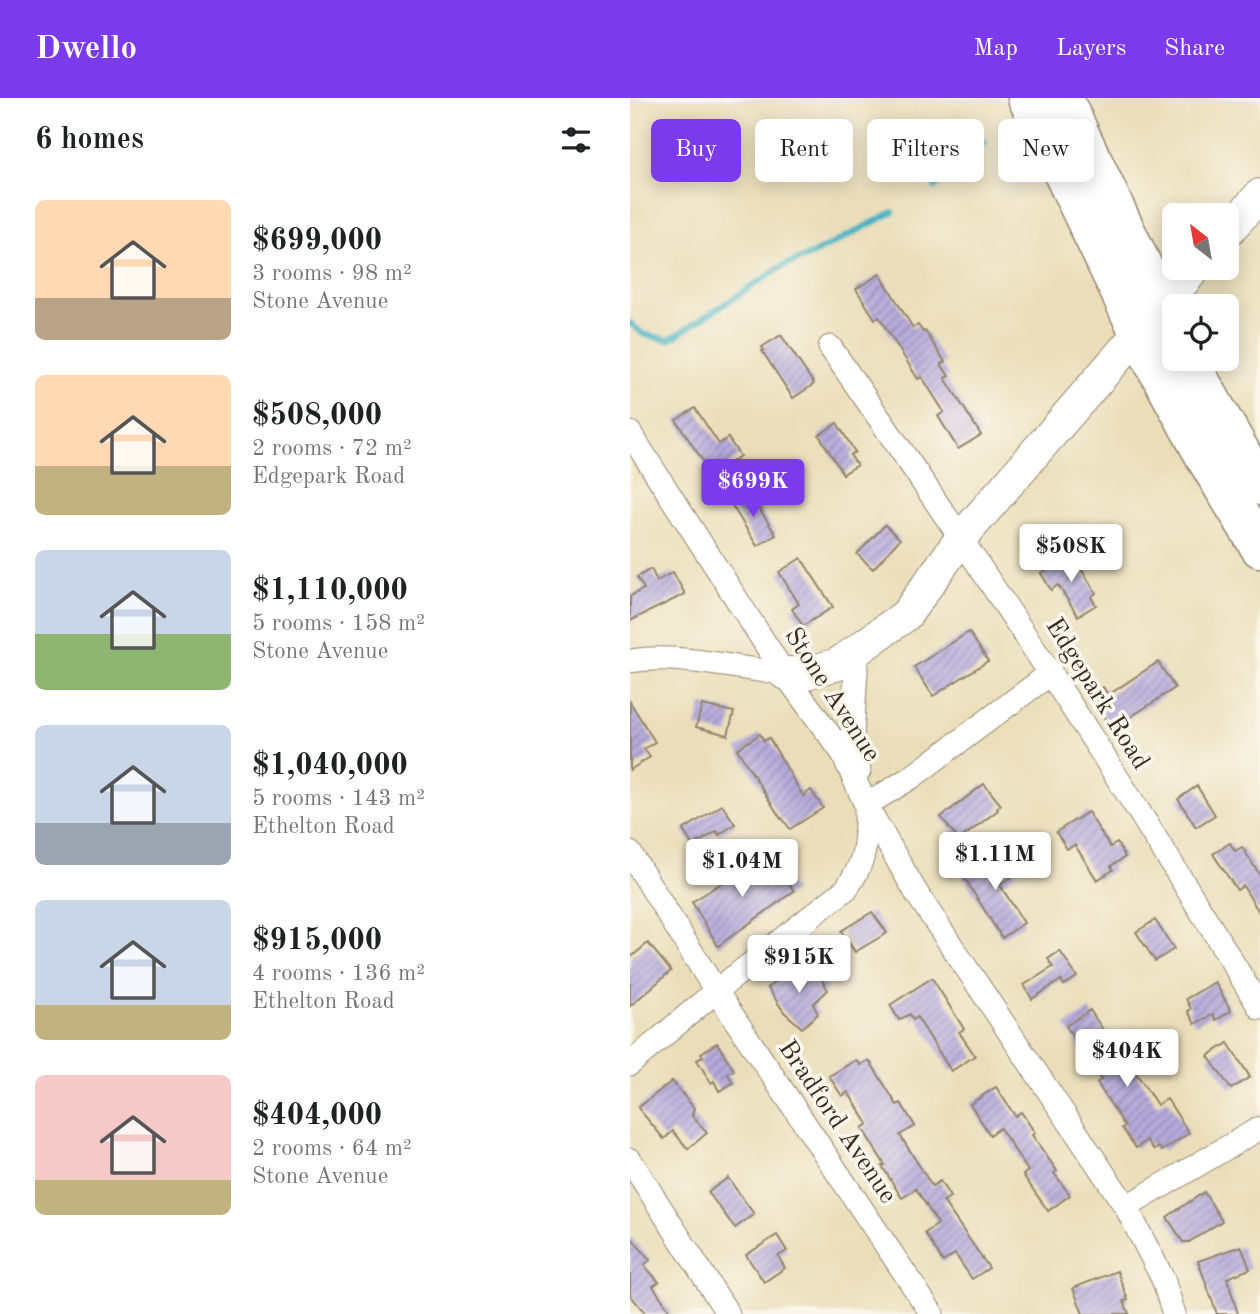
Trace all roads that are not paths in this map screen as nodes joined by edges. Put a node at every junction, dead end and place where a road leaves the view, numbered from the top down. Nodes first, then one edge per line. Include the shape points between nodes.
1 (1027, 98) edge
2 (1063, 98) edge
3 (1260, 195) edge
4 (1239, 219) edge
5 (1187, 280) edge
6 (1158, 324) edge
7 (830, 347) dead end
8 (1195, 371) edge
9 (630, 433) edge
10 (1260, 486) edge
11 (962, 537) junction
12 (1260, 548) edge
13 (855, 654) junction
14 (630, 661) edge
15 (784, 673) junction
16 (1051, 673) junction
17 (866, 806) junction
18 (630, 853) edge
19 (716, 991) junction
20 (1260, 1008) edge
21 (630, 1064) edge
22 (1260, 1128) edge
23 (630, 1160) edge
24 (1126, 1207) junction
25 (728, 1314) edge
26 (932, 1314) edge
27 (1174, 1314) edge

1 - 6 highway
2 - 6 highway
3 - 4 street
5 - 6 street
6 - 11 street
6 - 12 highway via 1188,428
7 - 11 street, Edgepark Road
8 - 10 highway
9 - 15 street, Stone Avenue
11 - 13 street via 906,615
11 - 16 street, Edgepark Road
13 - 15 street via 806,673
13 - 17 street via 852,737
14 - 15 street via 691,660
15 - 17 street, Stone Avenue via 842,752
16 - 17 street
16 - 20 street, Edgepark Road
17 - 19 street via 866,850 846,889
17 - 24 street, Stone Avenue via 917,894
18 - 19 street, Bradford Avenue
19 - 21 street
19 - 26 street, Bradford Avenue
22 - 24 street
23 - 25 street
24 - 27 street, Stone Avenue via 1163,1279

